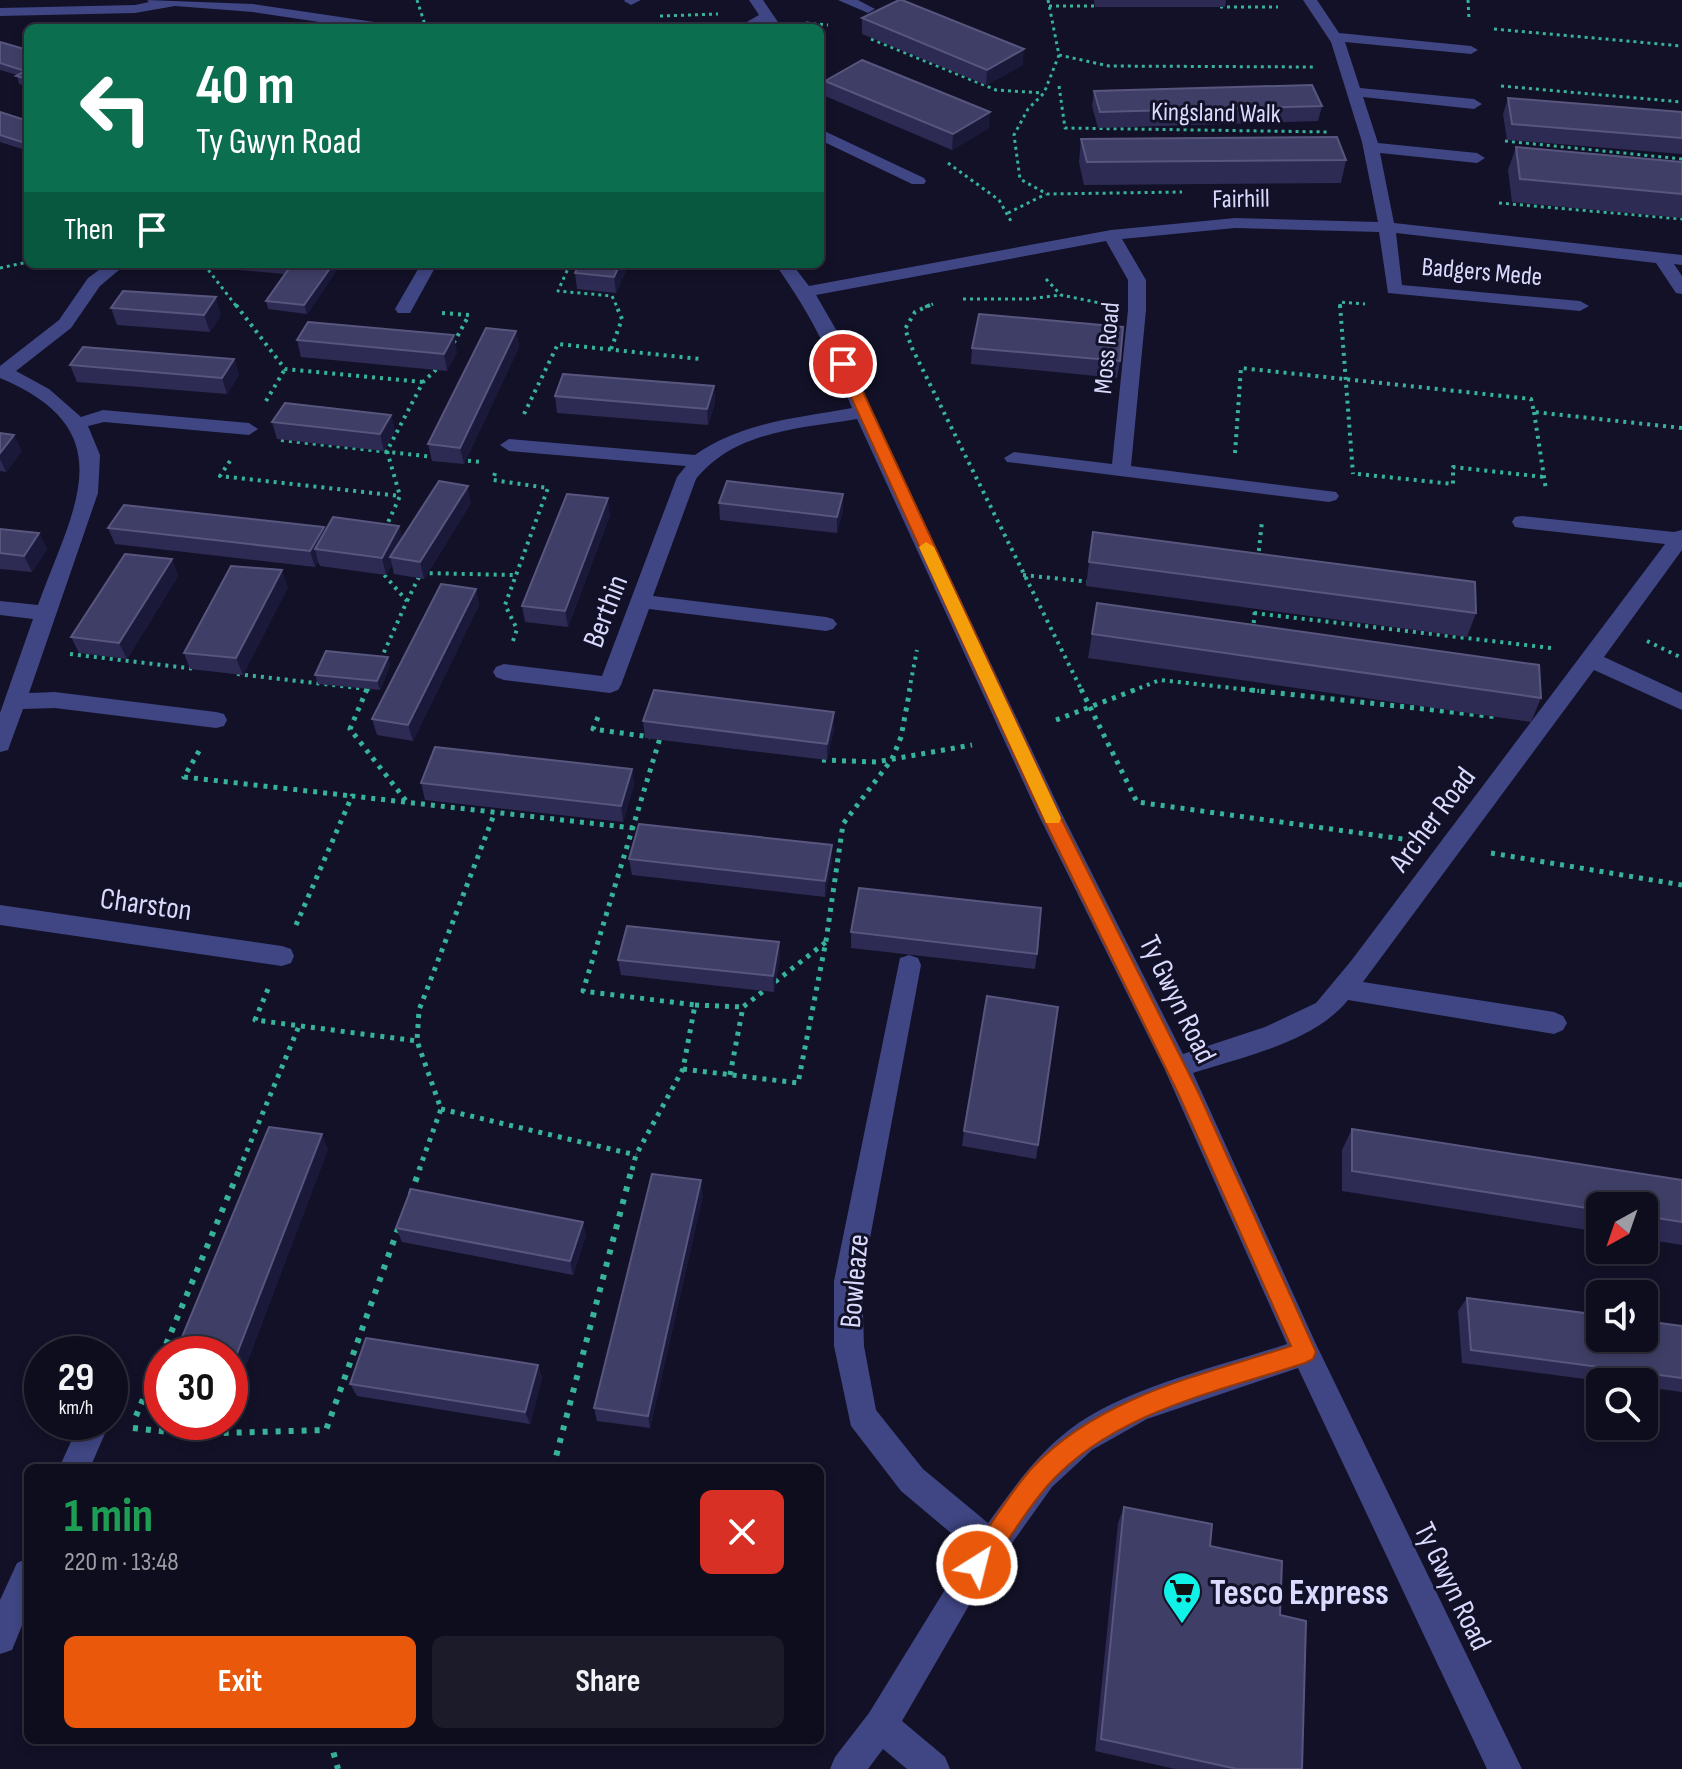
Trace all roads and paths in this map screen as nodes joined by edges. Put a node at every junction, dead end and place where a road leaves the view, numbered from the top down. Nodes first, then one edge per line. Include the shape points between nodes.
1 (23, 0) edge
2 (154, 0) edge
3 (417, 0) edge
4 (845, 0) edge
5 (1048, 0) edge
6 (0, 1) edge
7 (170, 3) junction
8 (1313, 4) edge
9 (1049, 6) junction
10 (1112, 6) dead end
11 (1206, 7) dead end
12 (868, 9) dead end
13 (0, 12) edge
14 (767, 13) edge
15 (653, 16) dead end
16 (361, 24) edge
17 (425, 24) edge
18 (749, 24) edge
19 (838, 26) dead end
20 (1485, 29) dead end
21 (865, 37) edge
22 (1335, 37) junction
23 (1682, 46) edge
24 (1471, 50) dead end
25 (1059, 55) junction
26 (1346, 67) junction
27 (1487, 84) dead end
28 (1059, 86) dead end
29 (1354, 92) junction
30 (1044, 93) junction
31 (1682, 102) edge
32 (1474, 104) dead end
33 (824, 136) edge
34 (1369, 140) junction
35 (1492, 140) dead end
36 (1477, 158) dead end
37 (1682, 159) edge
38 (918, 181) dead end
39 (1189, 192) edge
40 (1047, 194) junction
41 (1495, 203) dead end
42 (1008, 213) dead end
43 (1682, 219) edge
44 (1387, 227) junction
45 (1111, 235) junction
46 (1662, 259) junction
47 (1682, 260) edge
48 (24, 263) edge
49 (0, 268) edge
50 (113, 268) edge
51 (207, 268) edge
52 (427, 268) edge
53 (568, 268) edge
54 (786, 268) edge
55 (1040, 272) dead end
56 (1394, 289) junction
57 (1682, 289) edge
58 (805, 292) junction
59 (1580, 306) dead end
60 (404, 309) joint
61 (1137, 310) junction
62 (611, 349) dead end
63 (285, 369) junction
64 (2, 371) edge
65 (1345, 378) junction
66 (423, 382) junction
67 (863, 412) junction
68 (1534, 412) junction
69 (76, 424) junction
70 (1682, 428) edge
71 (247, 432) junction
72 (509, 445) dead end
73 (387, 451) junction
74 (443, 458) edge
75 (1014, 458) dead end
76 (457, 459) edge
77 (697, 461) junction
78 (485, 463) dead end
79 (1121, 471) junction
80 (1353, 473) junction
81 (1544, 477) junction
82 (1233, 485) junction
83 (1265, 489) junction
84 (400, 496) junction
85 (1329, 496) joint
86 (1522, 522) dead end
87 (1552, 525) junction
88 (383, 533) edge
89 (1681, 538) edge
90 (371, 558) edge
91 (1257, 572) edge
92 (514, 575) dead end
93 (1023, 575) dead end
94 (1100, 583) edge
95 (1255, 600) edge
96 (407, 601) junction
97 (641, 601) junction
98 (0, 608) edge
99 (47, 613) junction
100 (1254, 613) junction
101 (826, 624) dead end
102 (1253, 643) edge
103 (34, 650) junction
104 (917, 650) dead end
105 (1590, 659) junction
106 (379, 664) edge
107 (198, 669) edge
108 (504, 672) dead end
109 (228, 673) edge
110 (243, 675) junction
111 (373, 677) edge
112 (610, 685) junction
113 (367, 689) junction
114 (17, 701) junction
115 (1682, 702) edge
116 (1088, 706) junction
117 (216, 720) junction
118 (1056, 720) dead end
119 (1543, 723) junction
120 (660, 738) junction
121 (674, 740) edge
122 (0, 744) edge
123 (972, 745) dead end
124 (819, 759) edge
125 (892, 759) junction
126 (352, 796) junction
127 (407, 802) junction
128 (495, 812) junction
129 (633, 828) junction
130 (1451, 846) junction
131 (1682, 885) edge
132 (0, 915) edge
133 (826, 941) junction
134 (282, 956) junction
135 (909, 965) edge
136 (1343, 989) junction
137 (695, 1005) junction
138 (743, 1007) junction
139 (1554, 1023) dead end
140 (299, 1026) junction
141 (417, 1041) junction
142 (1177, 1067) junction
143 (683, 1069) junction
144 (730, 1075) junction
145 (441, 1109) junction
146 (636, 1155) junction
147 (410, 1197) edge
148 (404, 1211) edge
149 (1305, 1352) junction
150 (87, 1440) edge
151 (76, 1464) edge
152 (554, 1464) edge
153 (991, 1546) junction
154 (24, 1583) edge
155 (0, 1638) edge
156 (881, 1725) junction
157 (331, 1744) edge
158 (338, 1769) edge
159 (847, 1769) edge
160 (933, 1769) edge
161 (1505, 1769) edge

1 - 6 street
2 - 7 street
3 - 17 path
4 - 12 street
5 - 9 path
7 - 13 street via 135,9
7 - 16 street via 253,8
8 - 11 path
8 - 22 street, Badgers Mede
9 - 10 path
9 - 25 path
14 - 15 path
14 - 18 street
14 - 19 path
20 - 23 path
21 - 30 path via 996,90
22 - 24 street
22 - 26 street, Badgers Mede
25 - 26 path, Kingsland Walk via 1109,66
25 - 30 path
26 - 29 street, Badgers Mede
27 - 31 path
28 - 34 path, Kingsland Walk via 1065,128
29 - 32 street
29 - 34 street, Badgers Mede
30 - 40 path via 1014,135 1020,179
33 - 38 street
34 - 36 street
34 - 44 street, Badgers Mede
35 - 37 path
39 - 40 path
40 - 42 path
41 - 43 path
44 - 45 street, Fairhill via 1235,223
44 - 46 street, Fairhill
44 - 56 street, Badgers Mede
45 - 58 street, Fairhill
45 - 61 street, Moss Road via 1137,280
46 - 47 street, Fairhill
46 - 57 street
48 - 49 path
50 - 64 street via 94,282 65,324
51 - 63 path
52 - 60 street
53 - 62 path via 558,291 612,296 622,319
54 - 58 street, Ty Gwyn Road
55 - 61 path via 1061,295
56 - 59 street, Badgers Mede
56 - 65 path via 1396,307 1340,302
58 - 67 street, Ty Gwyn Road via 833,340
60 - 66 path via 469,315 439,369
61 - 79 street, Moss Road
63 - 66 path
63 - 71 path
64 - 69 street via 38,388
65 - 68 path via 1531,399
65 - 80 path
65 - 82 path via 1241,368
66 - 73 path
67 - 77 street via 738,436
67 - 142 street, Ty Gwyn Road via 1050,814
68 - 70 path
68 - 81 path
69 - 71 street via 103,416
69 - 99 street via 90,452 88,493
71 - 73 path
71 - 84 path via 220,476
72 - 77 street
73 - 74 path
73 - 84 path
75 - 79 street
76 - 78 path
77 - 97 street, Berthin
79 - 82 street
80 - 81 path via 1453,484 1453,467
80 - 85 path via 1354,486 1328,486
81 - 87 path
82 - 83 street
83 - 85 street
83 - 91 path
84 - 88 path
86 - 87 street
87 - 89 street
89 - 105 street, Archer Road
90 - 96 path
92 - 96 path via 421,573
93 - 94 path
95 - 100 path
96 - 106 path
97 - 101 street
97 - 112 street, Berthin
98 - 99 street
99 - 103 street
100 - 102 path
100 - 105 path via 1549,648
103 - 107 path
103 - 114 street
104 - 125 path
105 - 115 street
105 - 119 street, Archer Road
108 - 112 street, Berthin
109 - 110 path
110 - 113 path
110 - 117 path
111 - 113 path
112 - 120 path via 593,729
113 - 127 path via 350,729
114 - 117 street via 55,700
114 - 122 street
116 - 118 path
116 - 119 path via 1160,680
116 - 130 path via 1137,802
117 - 126 path via 184,777
119 - 130 street, Archer Road
120 - 121 path
120 - 129 path
123 - 125 path
124 - 125 path
125 - 133 path via 843,824
126 - 127 path
126 - 134 path
127 - 128 path
128 - 129 path
128 - 141 path via 419,1010
129 - 137 path via 583,991
130 - 131 path
130 - 136 street, Archer Road
132 - 134 street, Charston
133 - 138 path
133 - 144 path via 798,1083
134 - 140 path via 255,1020
135 - 153 street, Bowleaze via 848,1281 849,1346 862,1416 912,1480
136 - 139 street
136 - 142 street, Archer Road via 1312,1017
137 - 138 path
137 - 143 path
138 - 144 path
140 - 141 path
140 - 148 path via 130,1428 187,1434 326,1430
141 - 145 path
142 - 149 street, Ty Gwyn Road
143 - 144 path
143 - 146 path
145 - 146 path
145 - 147 path
146 - 152 path
149 - 153 street via 1140,1407 1081,1439 1041,1476
149 - 161 street, Ty Gwyn Road
150 - 151 street
153 - 156 street
154 - 155 street
156 - 159 street
156 - 160 street
157 - 158 path

